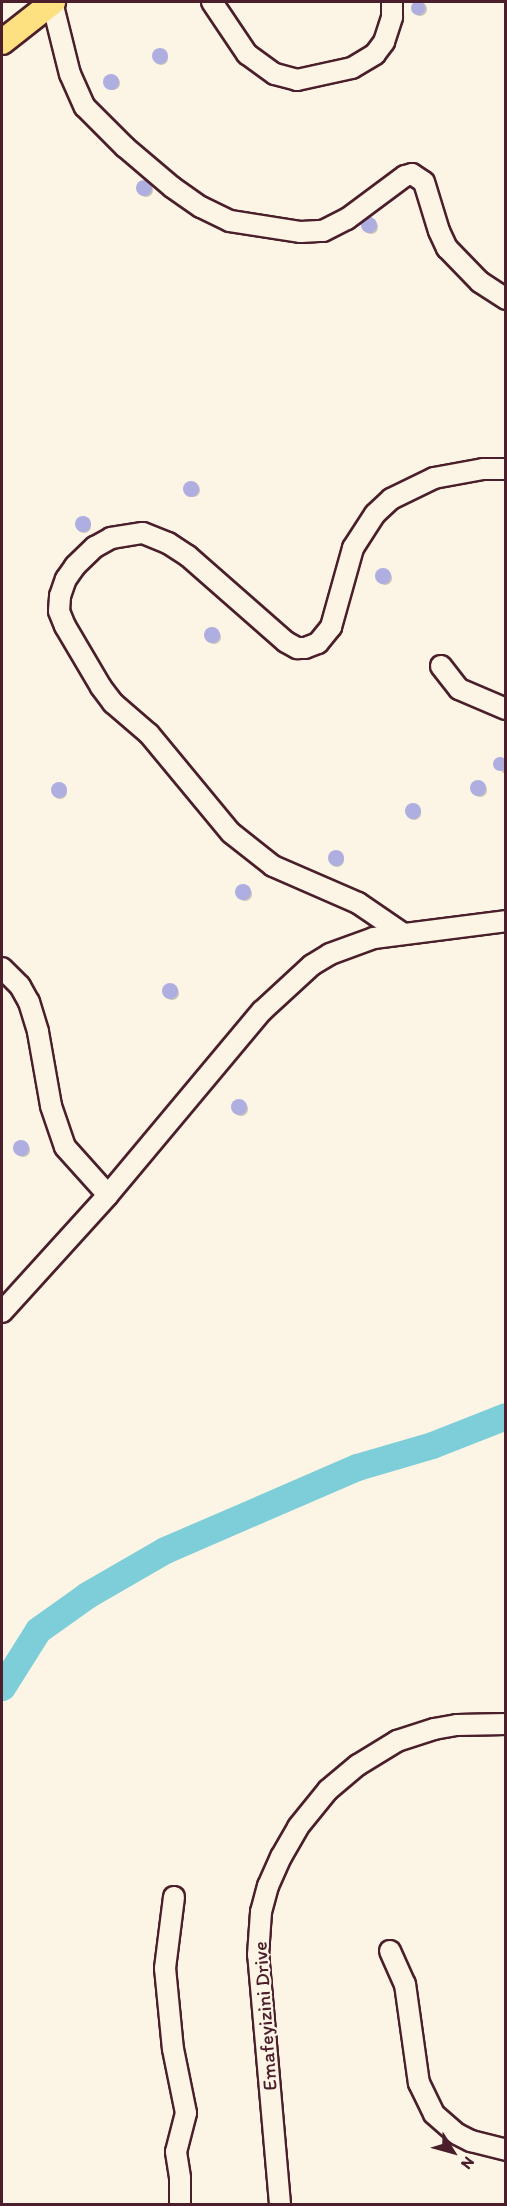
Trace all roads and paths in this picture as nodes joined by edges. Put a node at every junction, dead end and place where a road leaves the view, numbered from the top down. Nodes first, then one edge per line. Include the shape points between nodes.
1 (53, 2) edge
2 (212, 2) edge
3 (392, 2) edge
4 (2, 42) edge
5 (506, 299) edge
6 (506, 469) edge
7 (441, 666) dead end
8 (506, 709) edge
9 (506, 921) edge
10 (402, 933) junction
11 (2, 968) edge
12 (108, 1195) junction
13 (2, 1312) edge
14 (506, 1724) edge
15 (174, 1897) dead end
16 (390, 1951) dead end
17 (506, 2150) edge
18 (180, 2205) edge
19 (280, 2205) edge

1 - 4 main road
1 - 5 street via 70,74 85,107 133,154 201,207 230,221 301,232 323,231 412,174 424,182 447,248 480,282
2 - 3 street via 247,54 275,75 297,80 352,68 375,54 384,42
6 - 10 street via 483,468 434,478 391,499 375,514 353,548 331,627 318,643 305,648 286,642 188,556 143,533 111,538 95,547 75,566 60,596 59,611 65,626 101,687 113,703 149,734 231,833 273,866 358,903
7 - 8 street via 459,689
9 - 10 street
10 - 12 street via 353,944 330,954 292,981 262,1011
11 - 12 street via 29,1002 51,1106 65,1147
12 - 13 street
14 - 19 street, Emafeyizini Drive via 457,1725 397,1741 358,1765 328,1790 297,1827 281,1857 261,1912 258,1955
15 - 18 street via 165,1968 172,2049 186,2113 176,2152
16 - 17 street via 405,1984 419,2083 434,2114 471,2141

